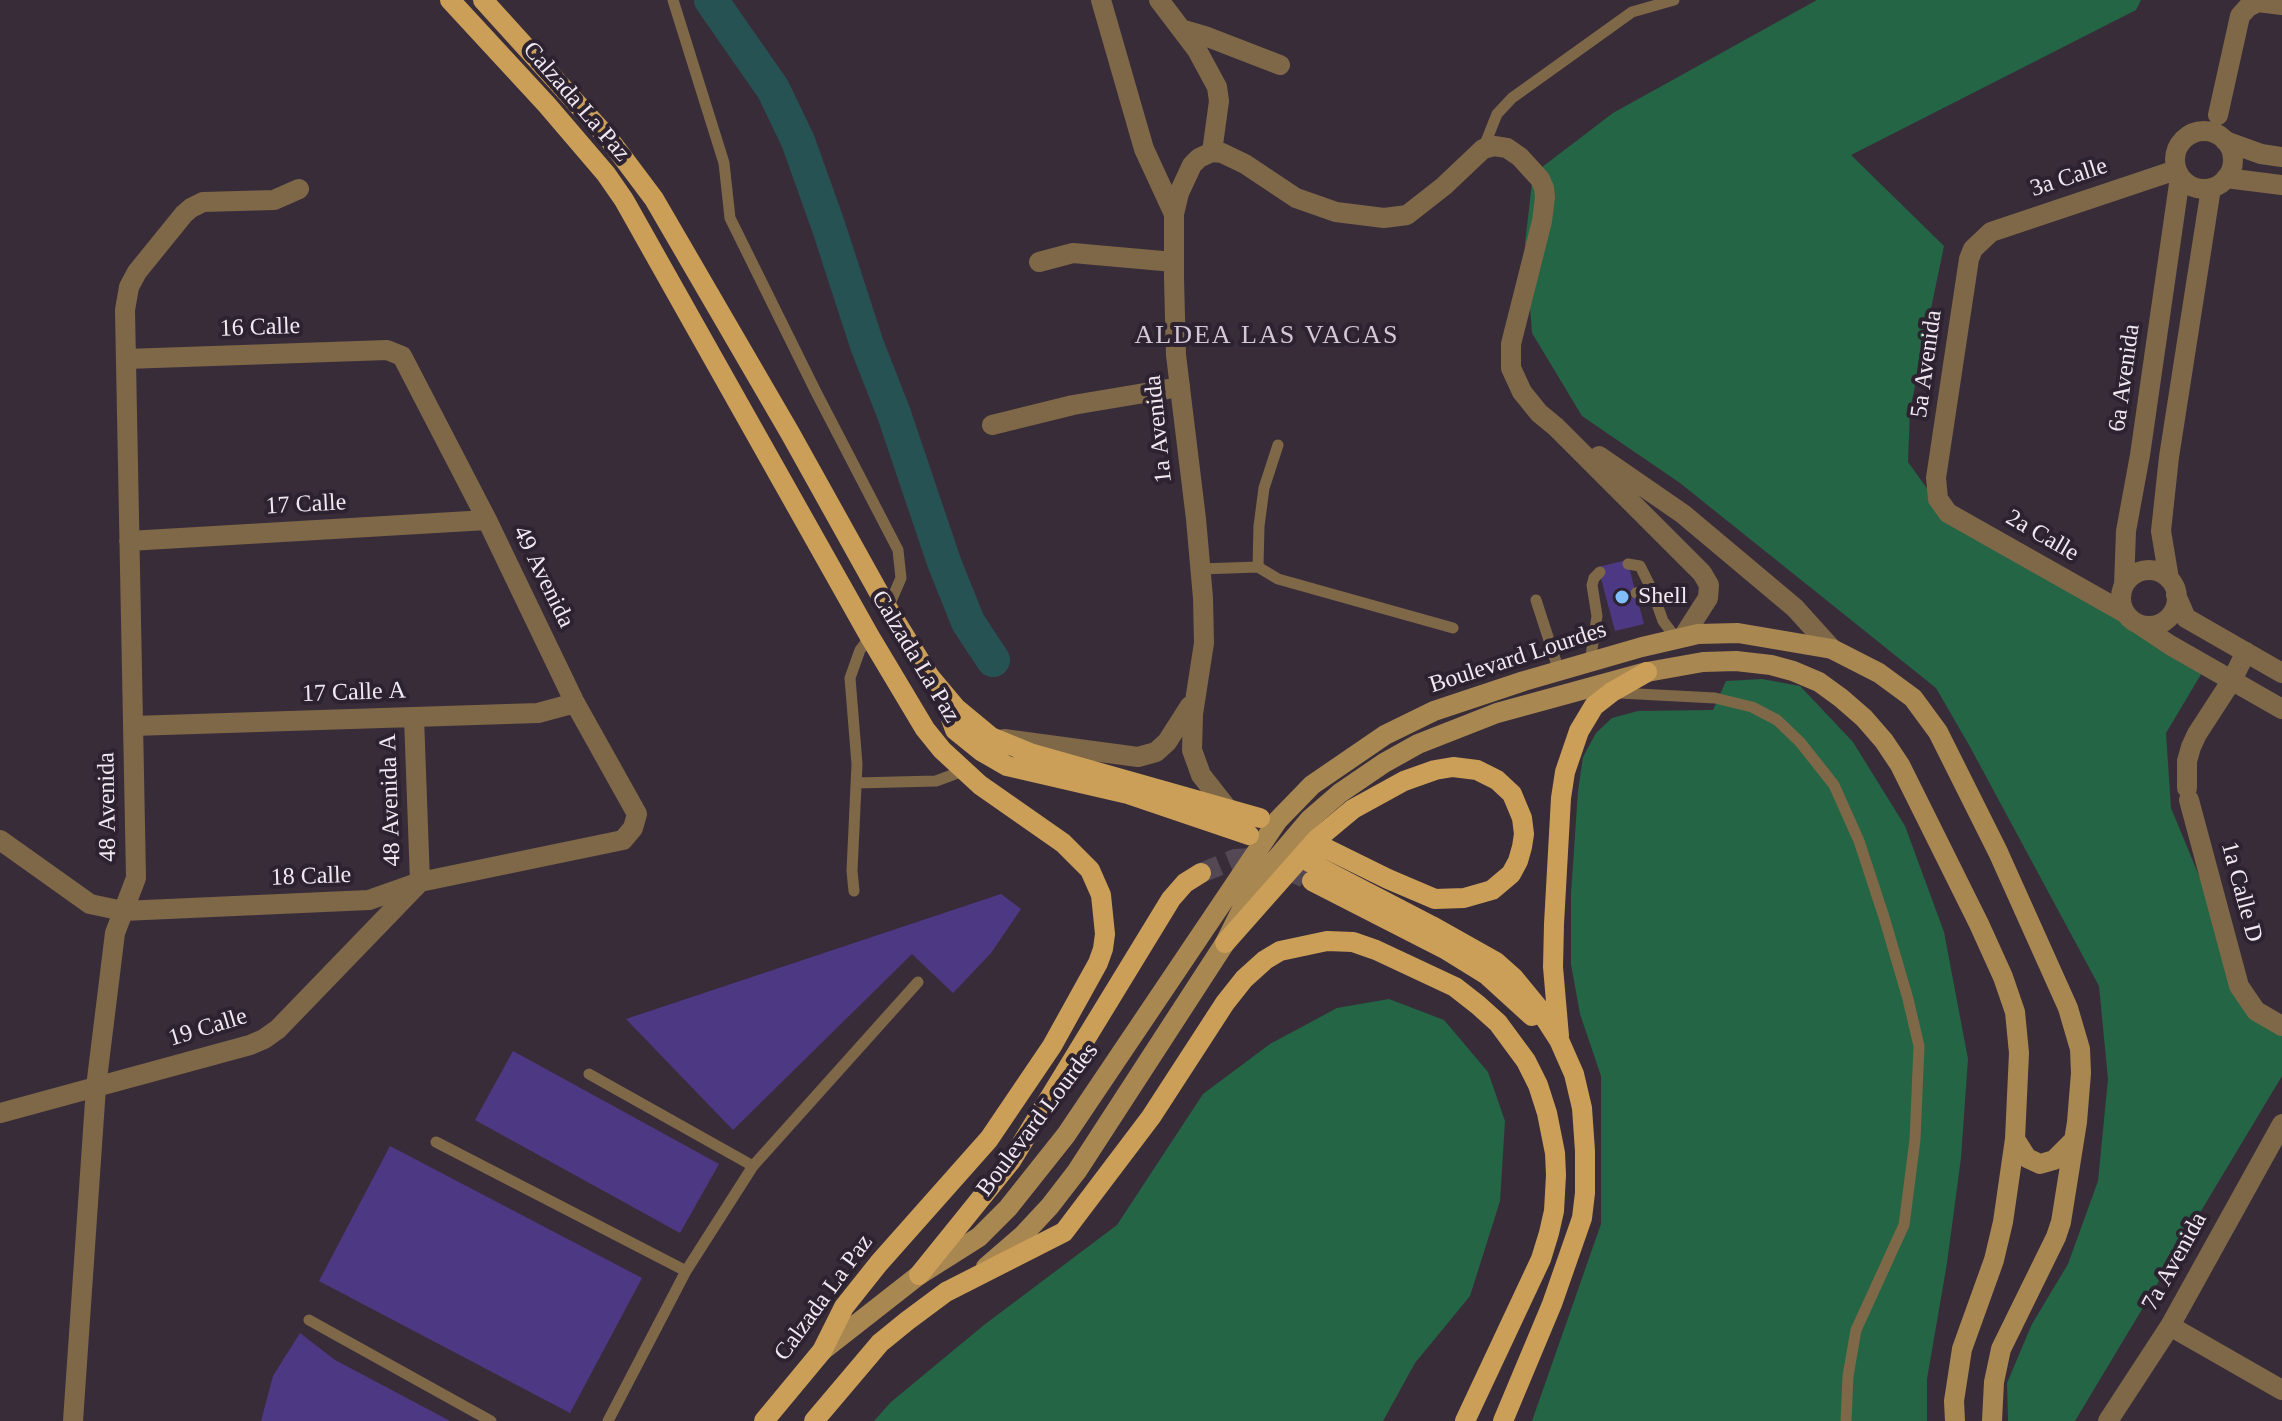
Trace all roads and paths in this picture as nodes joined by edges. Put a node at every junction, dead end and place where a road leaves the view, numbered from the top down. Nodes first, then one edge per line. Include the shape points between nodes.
1 (450, 0) edge
2 (483, 0) edge
3 (495, 0) edge
4 (673, 0) edge
5 (1101, 0) edge
6 (1159, 0) edge
7 (1674, 0) edge
8 (2282, 5) edge
9 (506, 25) junction
10 (1181, 29) junction
11 (1280, 65) dead end
12 (2218, 115) dead end
13 (2225, 141) junction
14 (1483, 149) junction
15 (1212, 152) junction
16 (2282, 157) edge
17 (2178, 174) junction
18 (2219, 183) junction
19 (2282, 185) edge
20 (299, 189) dead end
21 (1174, 214) junction
22 (1981, 240) joint
23 (1039, 262) dead end
24 (1174, 262) junction
25 (396, 352) joint
26 (126, 359) junction
27 (1180, 387) junction
28 (992, 425) dead end
29 (1556, 427) junction
30 (1278, 445) dead end
31 (1938, 499) joint
32 (487, 520) junction
33 (129, 541) junction
34 (1628, 564) dead end
35 (1258, 567) junction
36 (1200, 569) junction
37 (1600, 572) dead end
38 (2124, 585) junction
39 (2172, 587) junction
40 (1652, 590) junction
41 (1636, 593) dead end
42 (1536, 600) dead end
43 (888, 609) junction
44 (2132, 619) junction
45 (1453, 628) dead end
46 (870, 637) junction
47 (1680, 638) junction
48 (1832, 649) junction
49 (2246, 652) junction
50 (1590, 662) junction
51 (1559, 671) junction
52 (1647, 672) junction
53 (2282, 673) edge
54 (2232, 680) junction
55 (1198, 691) junction
56 (942, 692) junction
57 (1612, 692) junction
58 (575, 703) junction
59 (2282, 709) edge
60 (414, 717) junction
61 (133, 726) junction
62 (991, 737) junction
63 (963, 771) junction
64 (856, 783) junction
65 (1227, 808) junction
66 (633, 828) joint
67 (0, 840) edge
68 (1201, 873) tunnel mouth
69 (420, 882) junction
70 (854, 891) dead end
71 (123, 911) junction
72 (1225, 943) junction
73 (918, 982) dead end
74 (2282, 1026) edge
75 (1559, 1040) junction
76 (589, 1074) dead end
77 (96, 1087) junction
78 (0, 1113) edge
79 (2282, 1124) edge
80 (2015, 1139) junction
81 (2074, 1140) junction
82 (436, 1142) dead end
83 (753, 1166) junction
84 (686, 1271) junction
85 (919, 1275) junction
86 (970, 1278) junction
87 (309, 1320) dead end
88 (2170, 1326) junction
89 (822, 1351) junction
90 (2282, 1390) edge
91 (73, 1421) edge
92 (491, 1421) edge
93 (608, 1421) edge
94 (764, 1421) edge
95 (814, 1421) edge
96 (1465, 1421) edge
97 (1503, 1421) edge
98 (1846, 1421) edge
99 (1955, 1421) edge
100 (1992, 1421) edge
101 (2108, 1421) edge

1 - 46 main road, Calzada La Paz via 547,105 624,200
2 - 9 main road, Calzada La Paz
3 - 9 lane
4 - 43 lane via 724,163 730,218 898,550 901,578
5 - 21 street via 1144,149
6 - 10 street
7 - 14 lane via 1632,12 1512,98 1497,114
8 - 12 street via 2258,2 2240,16
9 - 43 main road, Calzada La Paz via 609,139 654,199
10 - 11 street
10 - 15 street via 1217,87
13 - 16 street
13 - 17 street via 2203,131 2186,137 2176,152
13 - 18 street via 2232,155 2230,171
14 - 15 street via 1407,215 1384,218 1336,212 1296,198 1245,164
14 - 29 street via 1507,148 1544,188 1542,221 1511,344 1511,368 1522,392
15 - 21 street, 1a Avenida via 1192,165
17 - 18 street via 2194,188
17 - 22 street, 3a Calle via 1991,232
17 - 38 street, 6a Avenida via 2126,531
18 - 19 street
18 - 39 street via 2169,457 2161,531
20 - 26 street, 48 Avenida via 274,200 203,202 184,214 129,287
21 - 24 street, 1a Avenida
22 - 31 street, 5a Avenida via 1969,259 1936,478
23 - 24 street via 1073,253
24 - 27 street, 1a Avenida
25 - 26 street, 16 Calle
25 - 32 street, 49 Avenida
26 - 33 street, 48 Avenida
27 - 28 street
27 - 36 street, 1a Avenida
29 - 47 street via 1702,573 1709,585 1708,598
29 - 48 street via 1683,514 1795,608
30 - 35 lane via 1264,488
31 - 44 street, 2a Calle via 1948,513
32 - 33 street, 17 Calle
32 - 58 street, 49 Avenida
33 - 61 street, 48 Avenida
34 - 40 lane via 1640,566
35 - 36 lane
35 - 45 lane via 1278,579
36 - 55 street, 1a Avenida via 1204,643
37 - 50 lane via 1592,585 1602,602
38 - 39 street via 2141,571 2156,571
38 - 44 street via 2120,596
39 - 44 street via 2175,607 2169,618 2158,624
39 - 49 street via 2186,618
40 - 41 lane
40 - 47 lane via 1663,621
42 - 51 lane
43 - 56 main road, Calzada La Paz
44 - 54 street, 2a Calle
46 - 63 main road, Calzada La Paz via 925,729
46 - 64 lane via 850,678
47 - 48 main road, Boulevard Lourdes via 1738,633
47 - 50 main road, Boulevard Lourdes
48 - 81 main road, Boulevard Lourdes via 1913,698 1938,732 1998,852 2075,1030 2081,1073
49 - 53 street
49 - 54 street
50 - 51 main road, Boulevard Lourdes
51 - 85 main road, Boulevard Lourdes via 1434,711 1385,735 1322,777 1285,812 1038,1172 979,1237
52 - 57 main road
52 - 72 main road, Boulevard Lourdes via 1439,734 1356,781 1310,819 1254,885
52 - 80 main road, Boulevard Lourdes via 1736,661 1793,671 1841,698 1884,741 1979,924 2015,1012
54 - 59 street, 2a Calle
54 - 74 street, 1a Calle D via 2191,747 2188,794 2239,986 2256,1011
55 - 62 street, 1a Avenida via 1162,748 1138,757
55 - 65 street, 1a Avenida via 1192,756
56 - 62 main road, Calzada La Paz
56 - 65 main road, Calzada La Paz via 955,730 1007,766 1254,826
57 - 75 main road via 1582,724 1562,789 1553,967
57 - 98 lane via 1715,698 1772,717 1834,785 1865,858 1919,1046 1918,1092 1904,1225 1856,1330
58 - 60 street, 17 Calle A via 538,713
58 - 66 street, 49 Avenida via 637,814
60 - 61 street, 17 Calle A
60 - 69 street, 48 Avenida A
61 - 71 street, 48 Avenida via 136,878
62 - 65 main road, Calzada La Paz via 1030,753
63 - 64 lane via 936,781
63 - 89 main road, Calzada La Paz via 1063,843 1090,870 1101,895 1103,949 1052,1046 989,1139 844,1307
64 - 70 lane
66 - 69 street, 18 Calle via 623,840
67 - 71 street, 18 Calle via 90,904
68 - 85 main road via 1171,899 1017,1152
69 - 71 street, 18 Calle via 369,900
69 - 77 street, 19 Calle via 264,1039
71 - 77 street, 48 Avenida via 115,933
72 - 75 main road via 1342,818 1404,781 1465,767 1488,775 1512,794 1521,812 1524,834 1518,861 1505,881 1483,894 1435,899 1313,863 1496,962 1530,997
72 - 86 main road, Boulevard Lourdes via 1077,1171 1023,1235
73 - 83 lane
75 - 97 main road via 1582,1108 1582,1218
76 - 83 lane
77 - 78 street, 19 Calle
77 - 91 street, 48 Avenida
79 - 88 street, 7a Avenida
80 - 81 main road via 2027,1158 2040,1164 2056,1158
80 - 99 main road, Boulevard Lourdes via 1994,1260 1962,1349
81 - 100 main road, Boulevard Lourdes via 2056,1237 1998,1357
82 - 84 lane
83 - 84 lane
84 - 93 lane
85 - 89 main road, Boulevard Lourdes
86 - 95 main road via 880,1343
86 - 96 main road via 1064,1232 1255,968 1280,951 1311,943 1353,942 1455,987 1498,1023 1538,1085 1552,1134 1554,1211 1541,1259
87 - 92 lane
88 - 90 street
88 - 101 street, 7a Avenida
89 - 94 main road, Calzada La Paz

